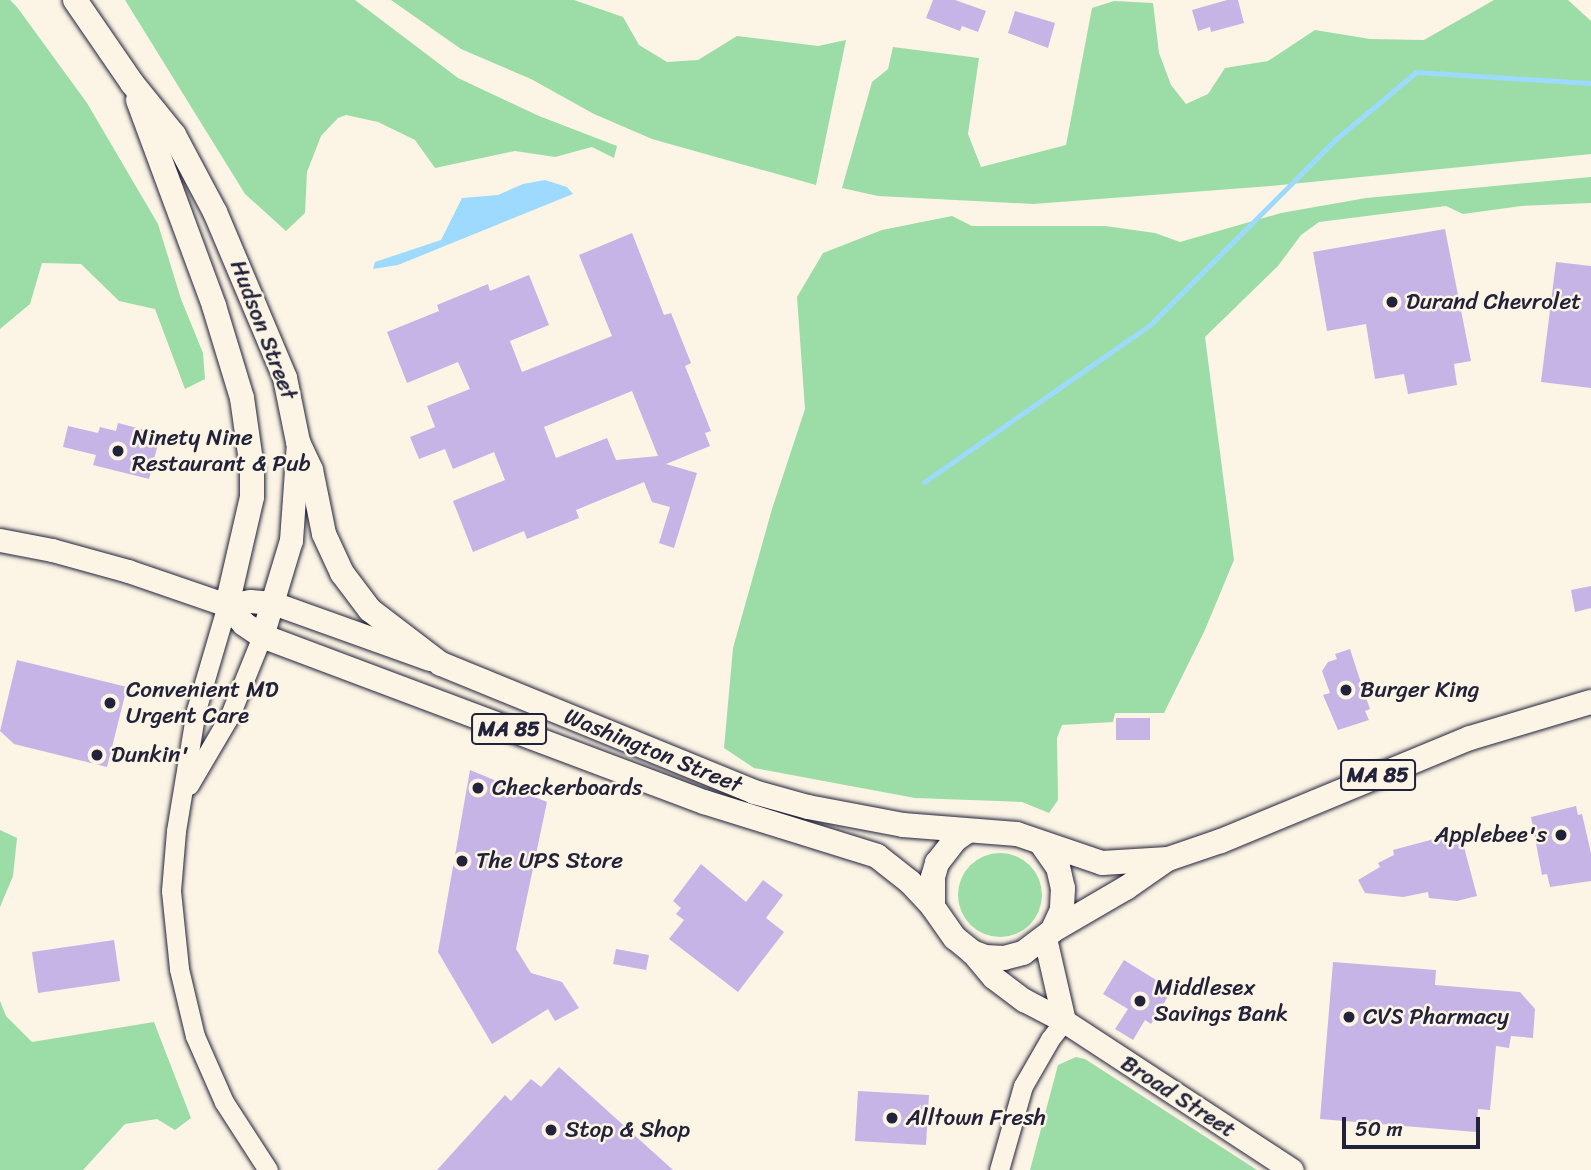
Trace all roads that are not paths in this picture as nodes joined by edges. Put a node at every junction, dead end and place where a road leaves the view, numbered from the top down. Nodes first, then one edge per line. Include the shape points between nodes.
1 (75, 0) edge
2 (132, 83) junction
3 (298, 442) junction
4 (0, 540) edge
5 (273, 603) junction
6 (227, 605) junction
7 (262, 636) junction
8 (441, 664) junction
9 (1591, 702) edge
10 (182, 798) junction
11 (968, 831) junction
12 (1041, 843) junction
13 (1168, 859) junction
14 (933, 907) junction
15 (1048, 934) junction
16 (972, 952) junction
17 (1064, 1021) junction
18 (268, 1170) edge
19 (999, 1170) edge
20 (1292, 1170) edge

1 - 2 main road, Hudson Street
2 - 3 main road, Hudson Street via 174,135 215,212 285,378
2 - 6 main road, Hudson Street via 214,306 242,398 252,497
3 - 5 main road, Hudson Street via 291,540
3 - 8 main road via 311,470 324,534 342,573 370,610
4 - 6 main road, Washington Street / MA 85 via 115,567
5 - 6 main road, Washington Street / MA 85
5 - 7 main road, Hudson Street
5 - 8 main road, Washington Street / MA 85
6 - 7 main road, Washington Street / MA 85
6 - 10 street via 196,710
7 - 10 street via 230,715
7 - 14 main road, Washington Street / MA 85 via 729,811 877,856 890,863
8 - 11 main road, Washington Street / MA 85 via 754,792 903,825
9 - 13 main road, Washington Street / MA 85 via 1470,738 1253,829
10 - 18 street via 171,891 185,1003 225,1102
11 - 12 main road, Washington Street / MA 85 via 1017,834
11 - 14 main road via 937,863
12 - 13 main road, Washington Street / MA 85 via 1102,863
12 - 15 main road via 1058,867 1063,888 1062,910
13 - 15 main road, Washington Street / MA 85
14 - 16 main road, Washington Street / MA 85 via 955,939
15 - 16 main road, Washington Street / MA 85 via 1023,953 985,957
15 - 17 main road
16 - 17 main road, Broad Street via 993,977
17 - 19 street via 1023,1086
17 - 20 main road, Broad Street

